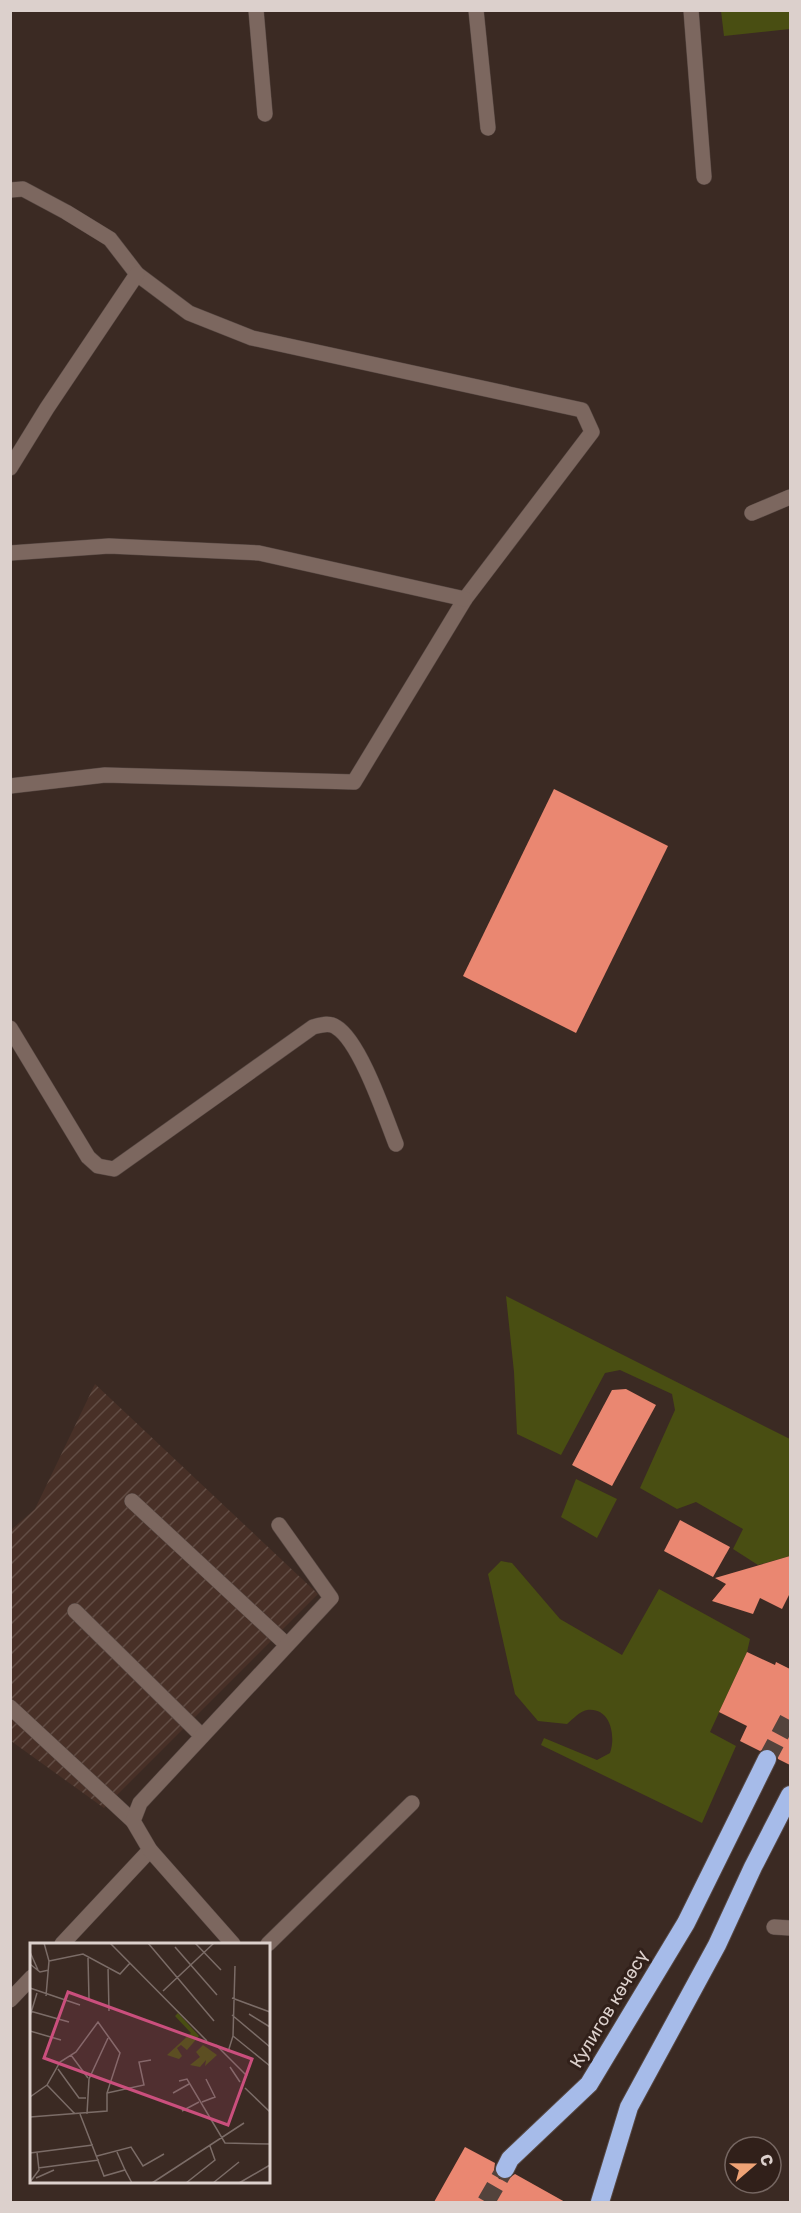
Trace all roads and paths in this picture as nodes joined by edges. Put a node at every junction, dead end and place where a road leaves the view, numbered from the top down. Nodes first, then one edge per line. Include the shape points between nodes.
1 (256, 10) edge
2 (476, 10) edge
3 (691, 10) edge
4 (265, 114) dead end
5 (488, 128) dead end
6 (704, 177) dead end
7 (10, 190) edge
8 (137, 274) junction
9 (10, 468) edge
10 (790, 498) edge
11 (752, 513) dead end
12 (10, 553) edge
13 (465, 599) junction
14 (10, 786) edge
15 (10, 1029) edge
16 (396, 1144) dead end
17 (132, 1501) dead end
18 (279, 1525) dead end
19 (75, 1611) dead end
20 (287, 1646) junction
21 (10, 1707) edge
22 (202, 1736) junction
23 (767, 1759) tunnel mouth
24 (790, 1795) edge
25 (412, 1803) dead end
26 (133, 1821) junction
27 (150, 1850) junction
28 (774, 1927) dead end
29 (790, 1928) edge
30 (63, 1943) edge
31 (232, 1943) edge
32 (269, 1943) edge
33 (30, 1979) edge
34 (10, 2000) edge
35 (505, 2169) tunnel mouth
36 (600, 2202) edge

1 - 4 street
2 - 5 street
3 - 6 street
7 - 8 street via 23,189 110,239
8 - 9 street
8 - 13 street via 189,313 252,338 582,410 592,432
10 - 11 street
12 - 13 street via 109,546 259,553
13 - 14 street via 354,782 105,775
15 - 16 street via 88,1157 98,1166 114,1169 313,1027 326,1024 348,1037 367,1072
17 - 20 street
18 - 20 street via 332,1598
19 - 22 street
20 - 22 street
21 - 26 street
22 - 26 street via 140,1803
23 - 35 highway, Кулигов көчөсү via 686,1923 589,2084 510,2159
24 - 36 highway via 717,1945 629,2107
25 - 32 street
26 - 27 street
27 - 30 street
27 - 31 street
28 - 29 street
33 - 34 street

